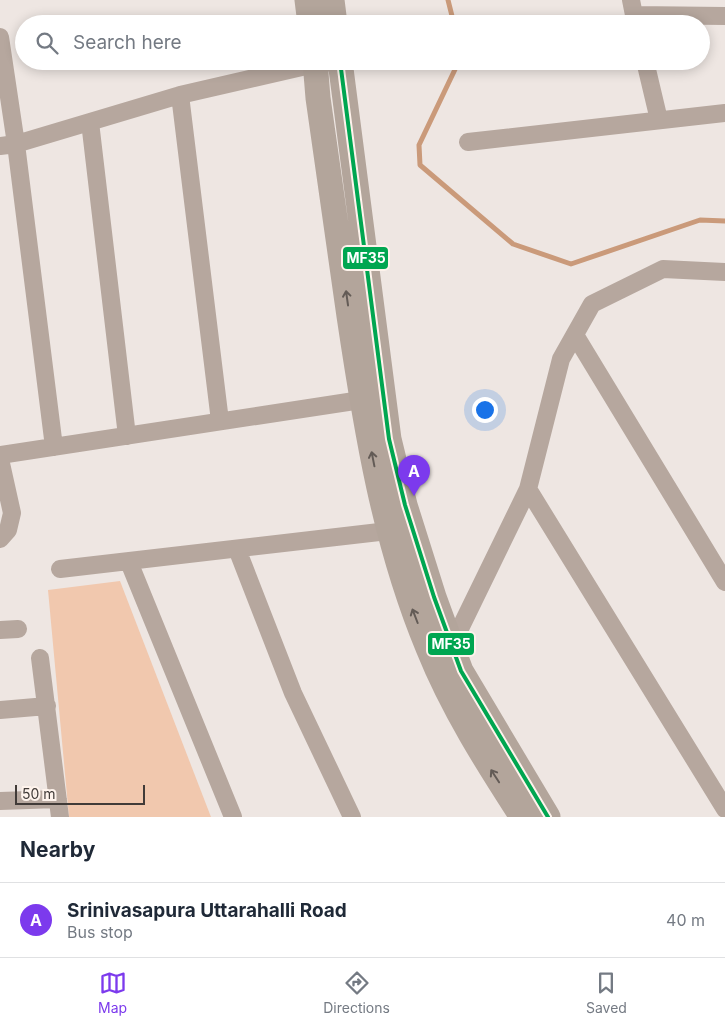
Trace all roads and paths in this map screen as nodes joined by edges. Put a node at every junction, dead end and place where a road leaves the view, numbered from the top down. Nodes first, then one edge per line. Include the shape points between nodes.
1 (307, 0) edge
2 (332, 0) edge
3 (634, 13) edge
4 (309, 15) edge
5 (334, 15) edge
6 (695, 15) edge
7 (710, 16) edge
8 (725, 16) edge
9 (0, 37) edge
10 (282, 70) edge
11 (316, 70) edge
12 (341, 70) edge
13 (647, 70) edge
14 (180, 95) junction
15 (725, 113) edge
16 (659, 120) junction
17 (90, 122) junction
18 (468, 142) dead end
19 (8, 145) edge
20 (725, 272) edge
21 (575, 335) junction
22 (362, 400) junction
23 (220, 421) junction
24 (127, 436) junction
25 (54, 448) junction
26 (0, 455) edge
27 (0, 459) edge
28 (528, 489) junction
29 (388, 531) junction
30 (0, 540) edge
31 (237, 549) junction
32 (129, 562) junction
33 (60, 569) dead end
34 (725, 582) edge
35 (18, 629) dead end
36 (0, 630) edge
37 (441, 649) junction
38 (40, 658) dead end
39 (47, 706) junction
40 (0, 710) edge
41 (58, 799) junction
42 (0, 801) edge
43 (725, 809) edge
44 (60, 817) edge
45 (233, 817) edge
46 (352, 817) edge
47 (522, 817) edge
48 (548, 817) edge

1 - 4 main road
2 - 5 main road
3 - 6 street
7 - 8 street
9 - 19 street
10 - 14 street
22 -> 11 main road
12 - 37 main road via 389,439 434,597
13 - 16 street
14 - 17 street
14 - 23 street
15 - 16 street
16 - 18 street
17 - 19 street
17 - 24 street
19 - 25 street
20 - 21 street via 663,269 592,304
21 - 28 street via 561,359
21 - 34 street
22 - 23 street
29 -> 22 main road
23 - 24 street
24 - 25 street
25 - 26 street
27 - 30 street via 12,513 8,530
28 - 37 street
28 - 43 street
29 - 31 street
37 -> 29 main road via 411,605
31 - 32 street
31 - 46 street via 293,693
32 - 33 street
32 - 45 street
35 - 36 street
47 -> 37 main road via 451,700
37 - 48 main road via 462,671
38 - 39 street
39 - 40 street
39 - 41 street
41 - 42 street
41 - 44 street

